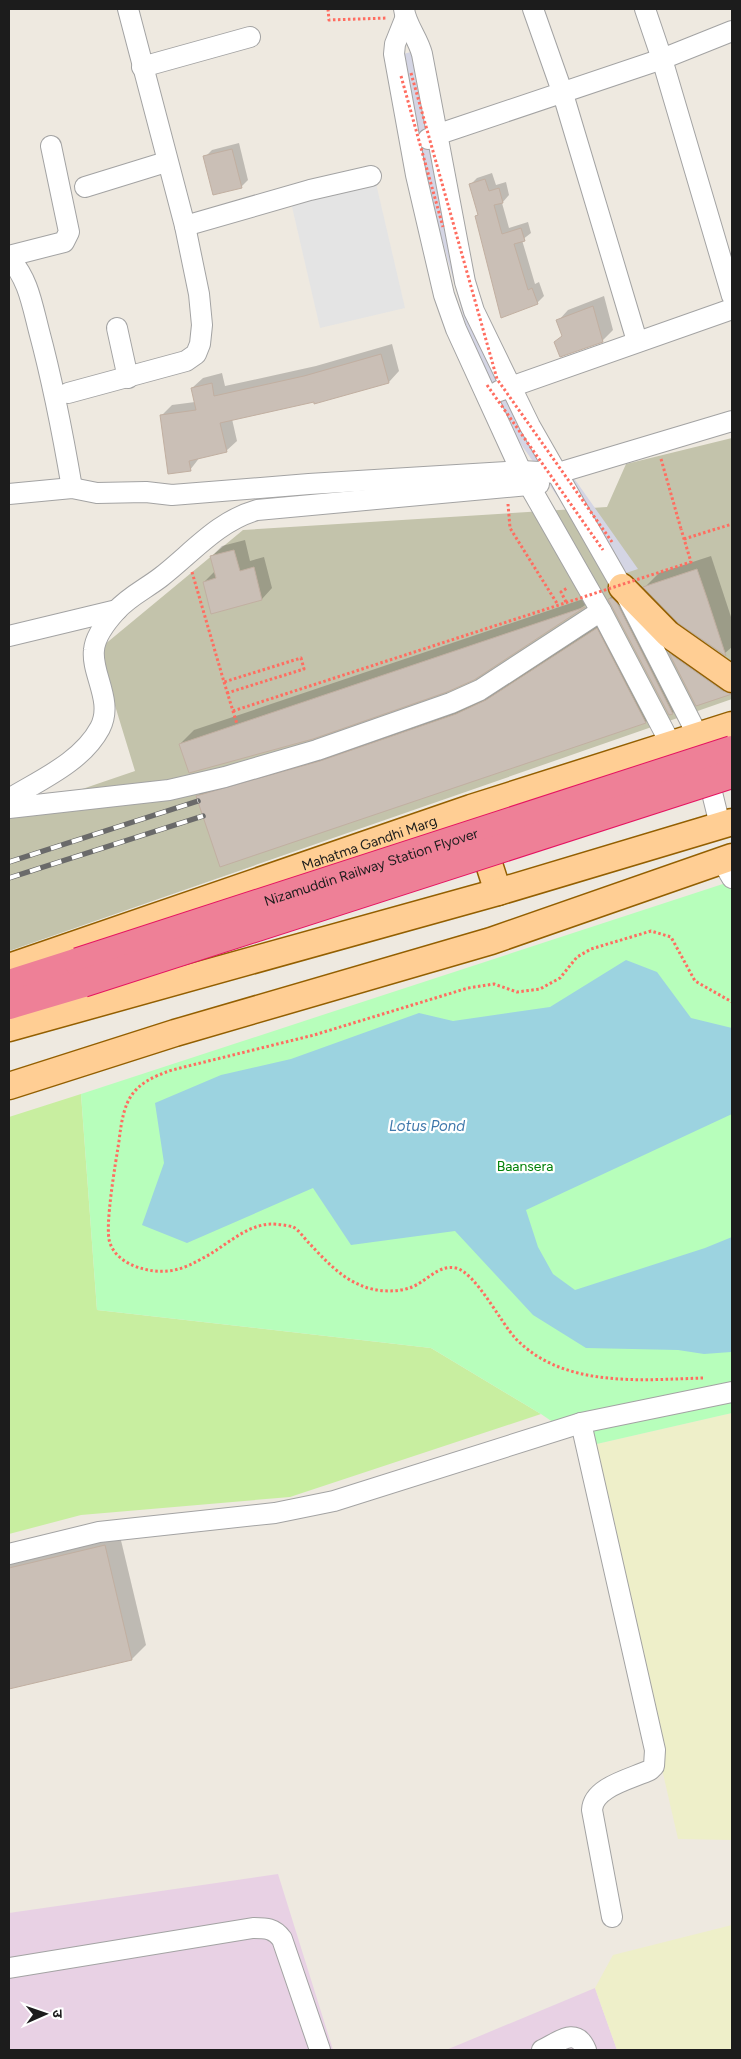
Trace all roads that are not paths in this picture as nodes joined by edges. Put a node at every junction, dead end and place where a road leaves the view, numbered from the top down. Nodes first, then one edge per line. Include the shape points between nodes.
1 (128, 9) edge
2 (533, 9) edge
3 (645, 9) edge
4 (405, 14) edge
5 (732, 31) edge
6 (250, 37) dead end
7 (662, 59) junction
8 (142, 67) junction
9 (563, 94) junction
10 (439, 134) junction
11 (51, 146) dead end
12 (413, 148) junction
13 (166, 162) junction
14 (371, 176) dead end
15 (85, 187) dead end
16 (185, 226) junction
17 (9, 257) edge
18 (732, 296) edge
19 (732, 309) edge
20 (117, 328) dead end
21 (637, 341) junction
22 (128, 378) junction
23 (512, 388) junction
24 (486, 390) junction
25 (68, 393) dead end
26 (732, 421) edge
27 (525, 478) junction
28 (561, 478) junction
29 (72, 488) junction
30 (9, 494) edge
31 (622, 587) junction
32 (117, 610) junction
33 (601, 611) junction
34 (9, 636) edge
35 (732, 679) edge
36 (732, 725) edge
37 (698, 736) junction
38 (671, 745) junction
39 (732, 750) edge
40 (732, 774) edge
41 (9, 799) edge
42 (9, 808) edge
43 (471, 808) junction
44 (726, 824) edge
45 (729, 866) edge
46 (498, 892) junction
47 (9, 967) edge
48 (80, 972) junction
49 (9, 984) edge
50 (9, 1005) edge
51 (9, 1028) edge
52 (9, 1086) edge
53 (732, 1392) edge
54 (581, 1422) junction
55 (9, 1554) edge
56 (612, 1916) dead end
57 (9, 1968) edge
58 (320, 2050) edge
59 (545, 2050) edge
60 (586, 2050) edge

1 - 8 street
2 - 9 street
3 - 7 street
4 - 10 street via 419,42
4 - 12 street via 394,44 394,54
5 - 7 street
6 - 8 street
7 - 9 street
7 - 18 street
8 - 13 street
9 - 10 street
9 - 21 street
10 - 12 street
10 - 23 street via 465,282 474,310
11 - 17 street via 69,232 64,242
12 - 24 street via 416,175 444,295
13 - 15 street
13 - 16 street
14 - 16 street
16 - 22 street via 202,325 196,354 186,361
17 - 29 street via 27,287 54,386
19 - 21 street
20 - 22 street
21 - 23 street
22 - 25 street
23 - 24 street
23 - 28 street
24 - 27 street
26 - 28 street
27 - 28 street
27 - 29 street via 309,484 172,495 98,493
27 - 32 street via 506,487 257,510 232,520
27 - 33 street
28 - 31 street
29 - 30 street
31 - 35 main road via 668,634
31 - 37 street
32 - 34 street
32 - 41 street via 97,638 93,651 104,695 105,712 101,727 69,762
33 - 38 street
33 - 42 street via 480,690 317,750 169,790
36 - 37 main road, Mahatma Gandhi Marg
37 - 38 main road, Mahatma Gandhi Marg
37 - 44 street
38 - 43 main road, Mahatma Gandhi Marg
38 - 44 street
39 - 48 highway, Nizamuddin Railway Station Flyover, bridge
40 - 48 highway, Nizamuddin Railway Station Flyover, bridge
43 - 46 main road
43 - 47 main road, Mahatma Gandhi Marg
44 - 46 main road
45 - 52 main road via 491,942 175,1033
46 - 51 main road
48 - 49 highway, Nizamuddin Railway Station Flyover
48 - 50 highway, Nizamuddin Railway Station Flyover
53 - 54 street
54 - 55 street via 334,1501 276,1513 98,1532
54 - 56 street via 655,1750 654,1766 650,1770 600,1793 592,1802
57 - 58 street via 252,1928 270,1928 282,1939
59 - 60 street via 569,2036 580,2039

